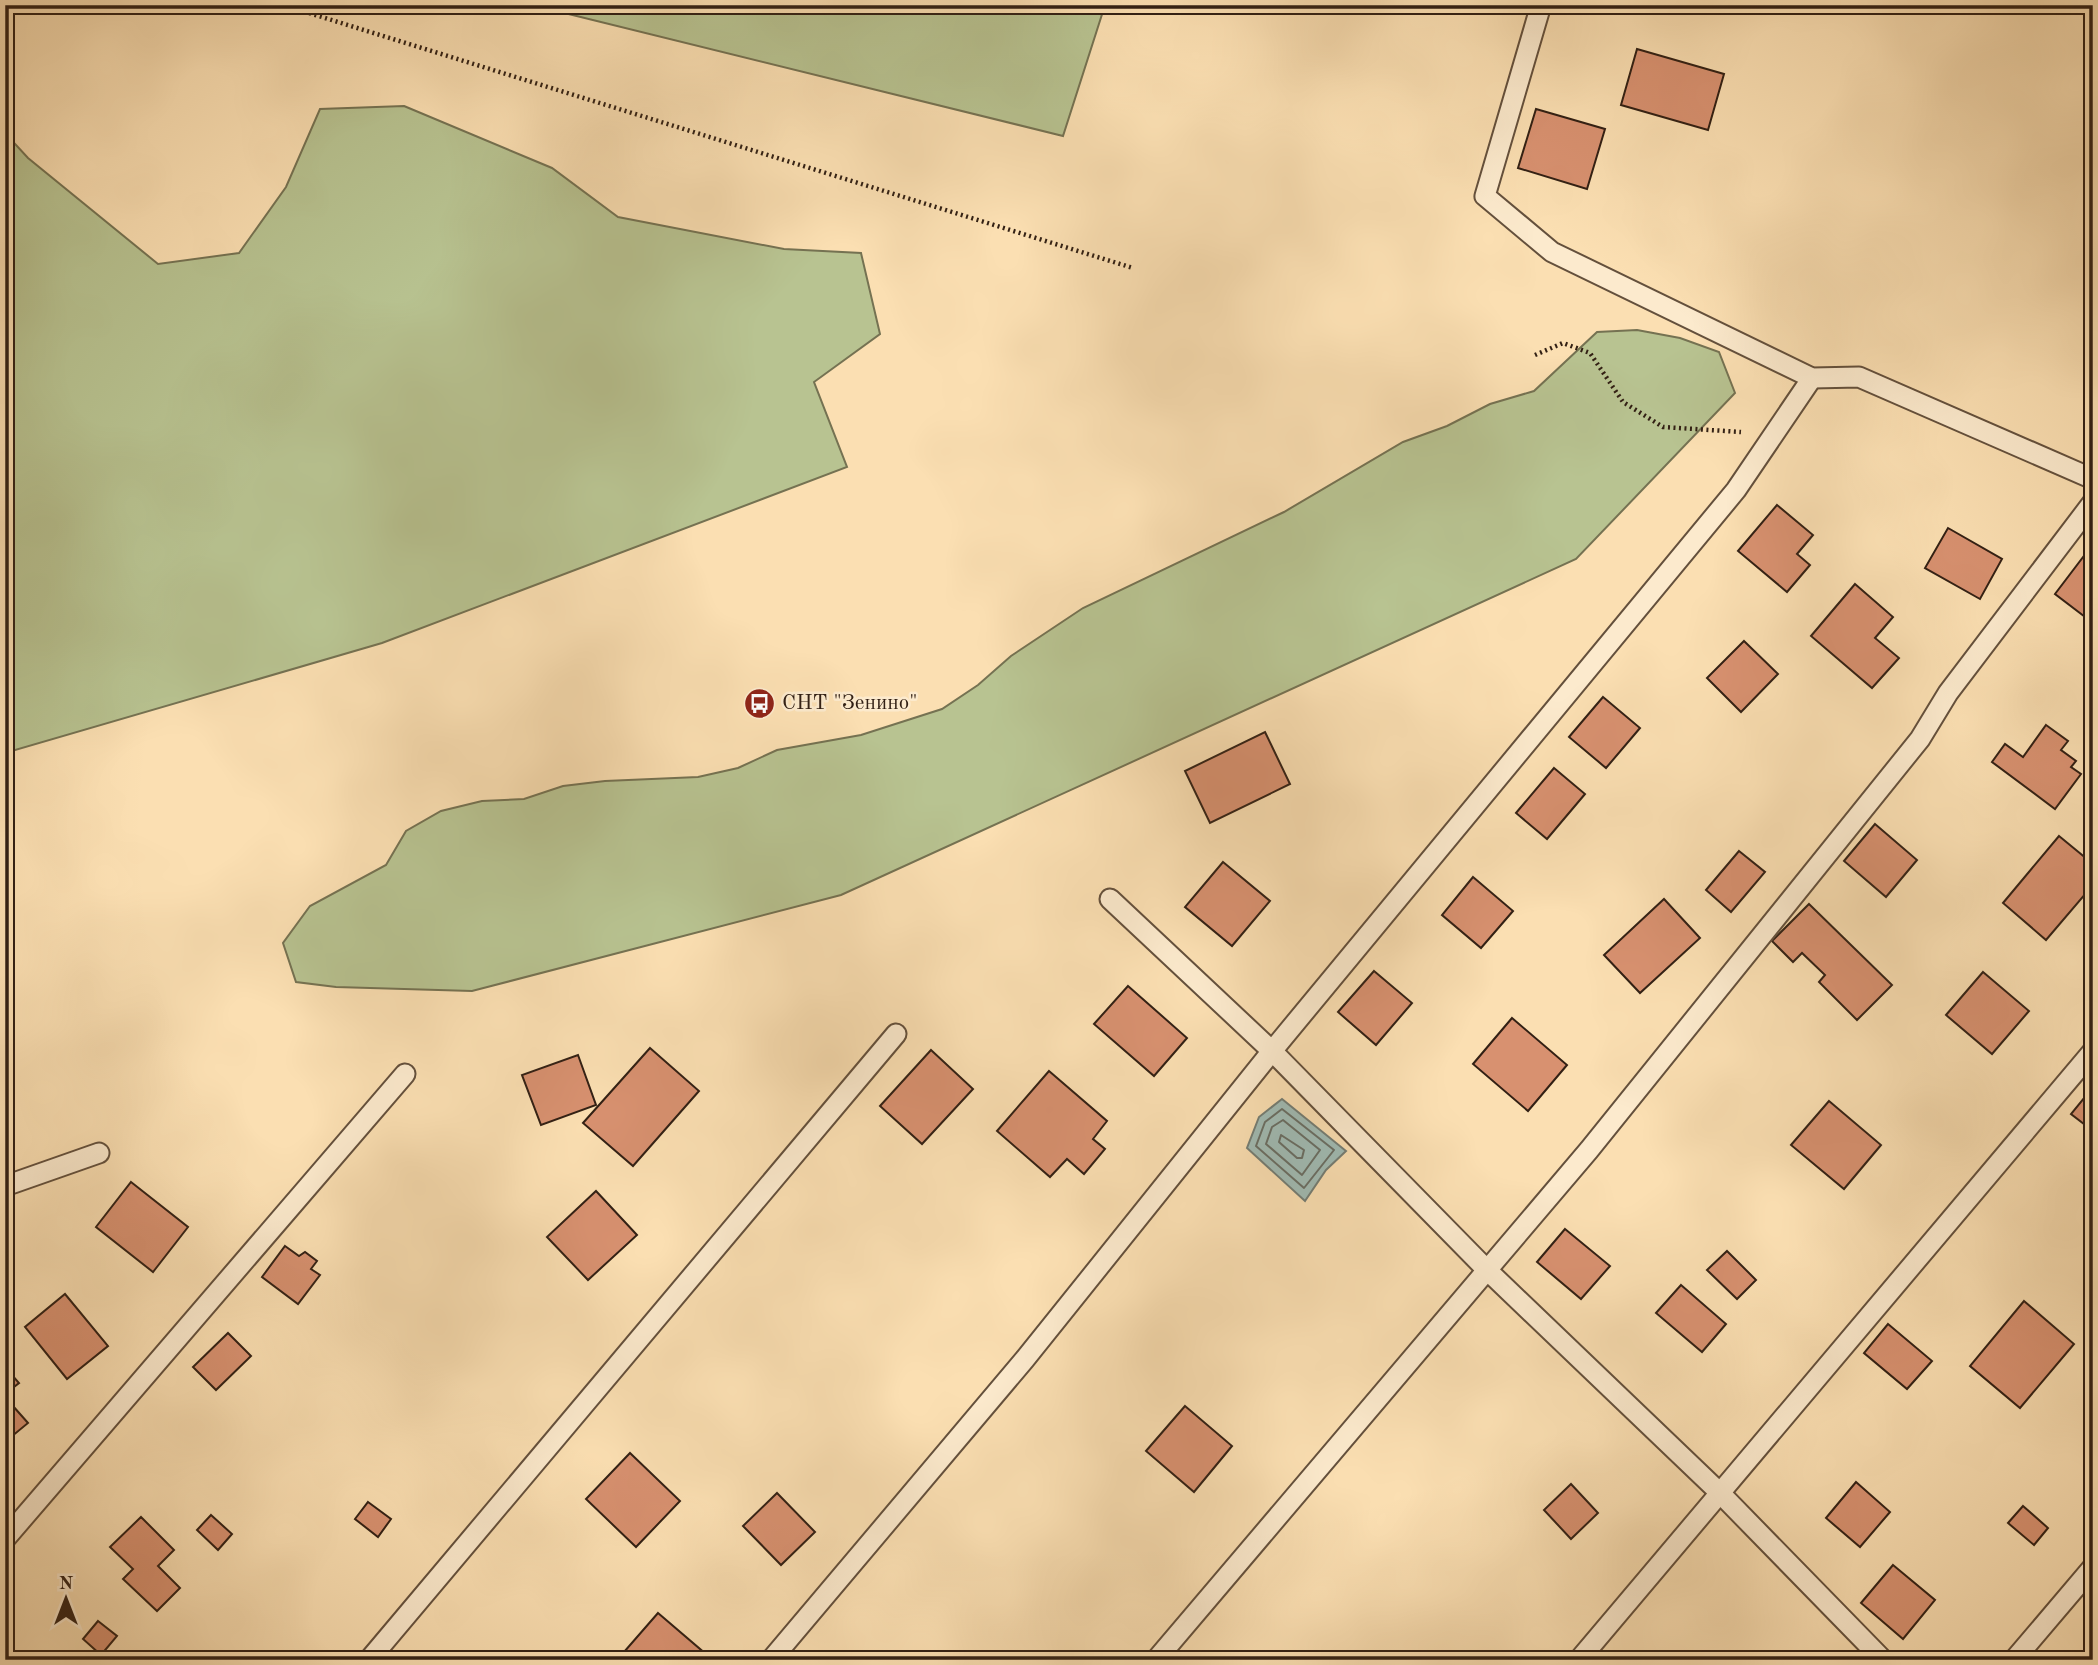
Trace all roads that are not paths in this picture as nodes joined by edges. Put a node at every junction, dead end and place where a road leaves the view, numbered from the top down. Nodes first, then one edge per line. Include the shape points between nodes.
1 (1541, 5) edge
2 (1812, 378) junction
3 (2093, 479) edge
4 (2093, 502) edge
5 (1110, 899) dead end
6 (896, 1034) dead end
7 (2093, 1051) edge
8 (1272, 1052) junction
9 (405, 1074) dead end
10 (99, 1153) dead end
11 (5, 1185) edge
12 (1487, 1270) junction
13 (1718, 1492) junction
14 (5, 1539) edge
15 (2093, 1567) edge
16 (369, 1660) edge
17 (771, 1660) edge
18 (1156, 1660) edge
19 (1579, 1660) edge
20 (1883, 1660) edge
21 (2014, 1660) edge

1 - 2 lane via 1485,197 1552,252
2 - 3 lane via 1859,377
2 - 8 lane via 1736,490
4 - 12 lane via 1948,693 1920,739
5 - 8 lane
6 - 16 lane
7 - 13 lane
8 - 12 lane
8 - 17 lane via 1025,1359
9 - 14 lane
10 - 11 lane
12 - 13 lane
12 - 18 lane
13 - 19 lane
13 - 20 lane
15 - 21 lane

